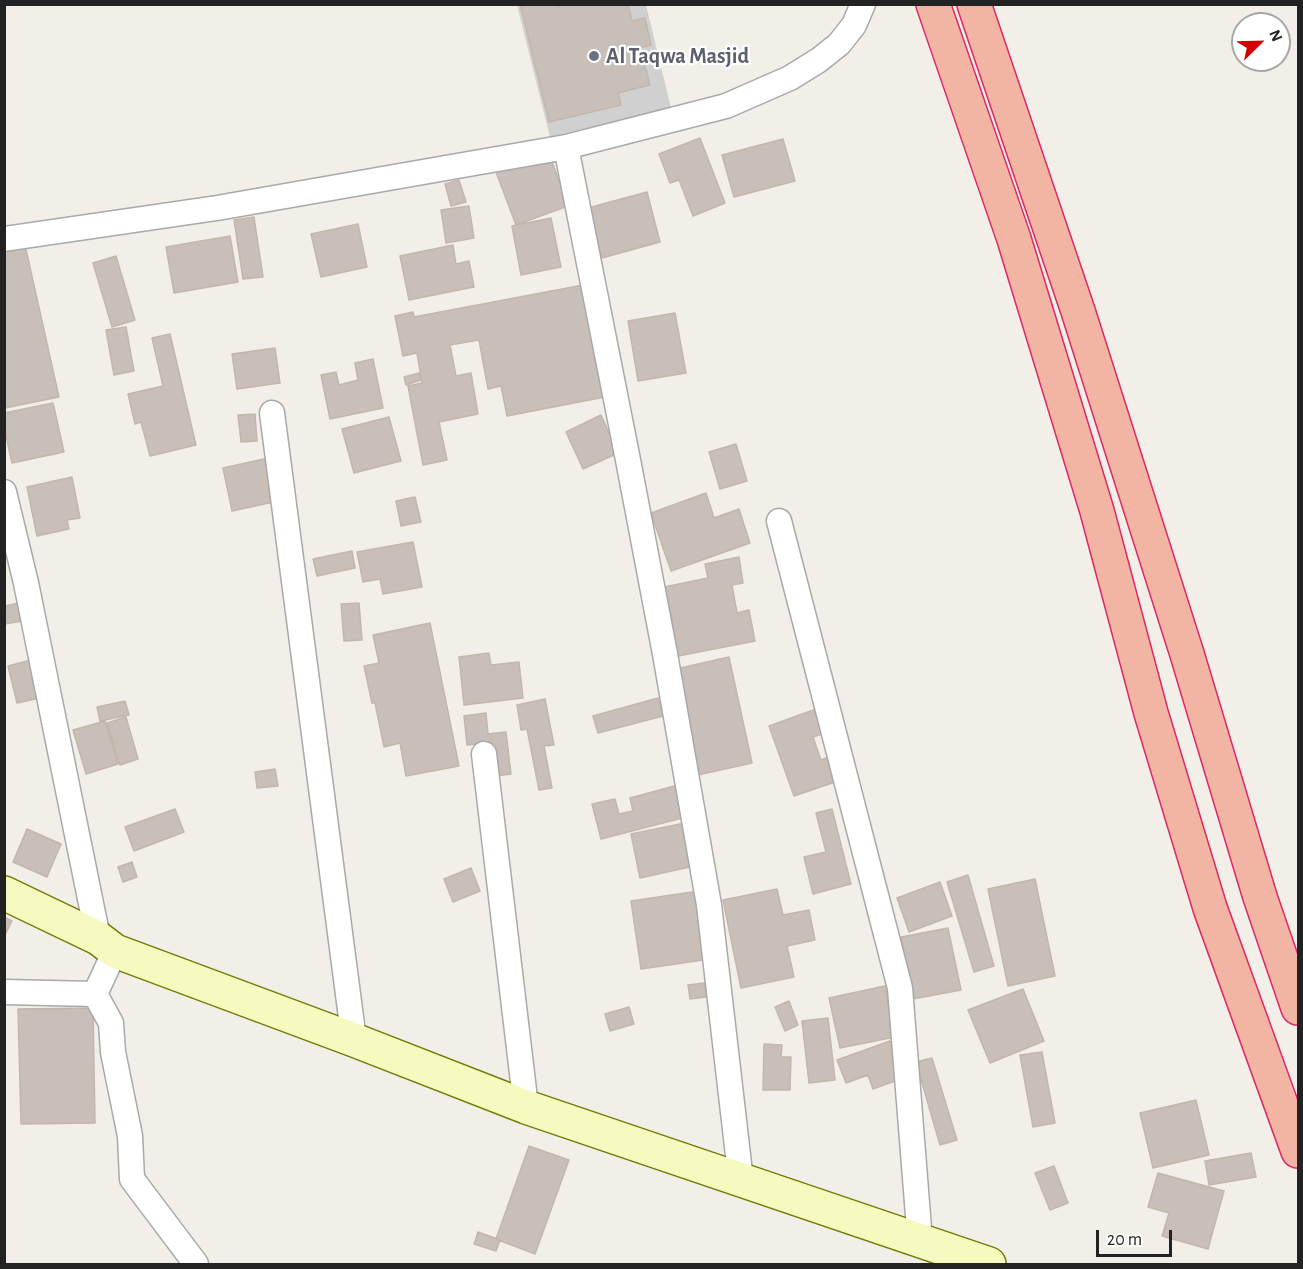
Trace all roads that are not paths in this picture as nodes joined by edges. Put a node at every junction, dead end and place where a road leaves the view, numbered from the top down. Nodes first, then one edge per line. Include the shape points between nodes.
1 (863, 4) edge
2 (933, 4) edge
3 (974, 4) edge
4 (566, 147) junction
5 (4, 239) edge
6 (272, 413) dead end
7 (4, 492) edge
8 (779, 521) dead end
9 (484, 754) dead end
10 (4, 893) edge
11 (106, 944) junction
12 (4, 992) edge
13 (95, 994) junction
14 (1299, 1008) edge
15 (354, 1040) junction
16 (526, 1107) junction
17 (1299, 1151) edge
18 (741, 1181) junction
19 (920, 1241) junction
20 (196, 1264) edge
21 (989, 1264) edge

1 - 4 street via 854,25 839,44 790,78 726,106
2 - 17 highway via 1014,239 1097,511 1150,713 1210,908
3 - 14 highway via 1078,311 1260,897
4 - 5 street via 217,208
4 - 18 street via 665,654 709,905
6 - 15 street
7 - 11 street
8 - 19 street via 900,988
9 - 16 street
10 - 11 main road
11 - 13 street
11 - 15 main road
12 - 13 street
13 - 20 street via 111,1023 130,1136 132,1179
15 - 16 main road
16 - 18 main road
18 - 19 main road
19 - 21 main road

